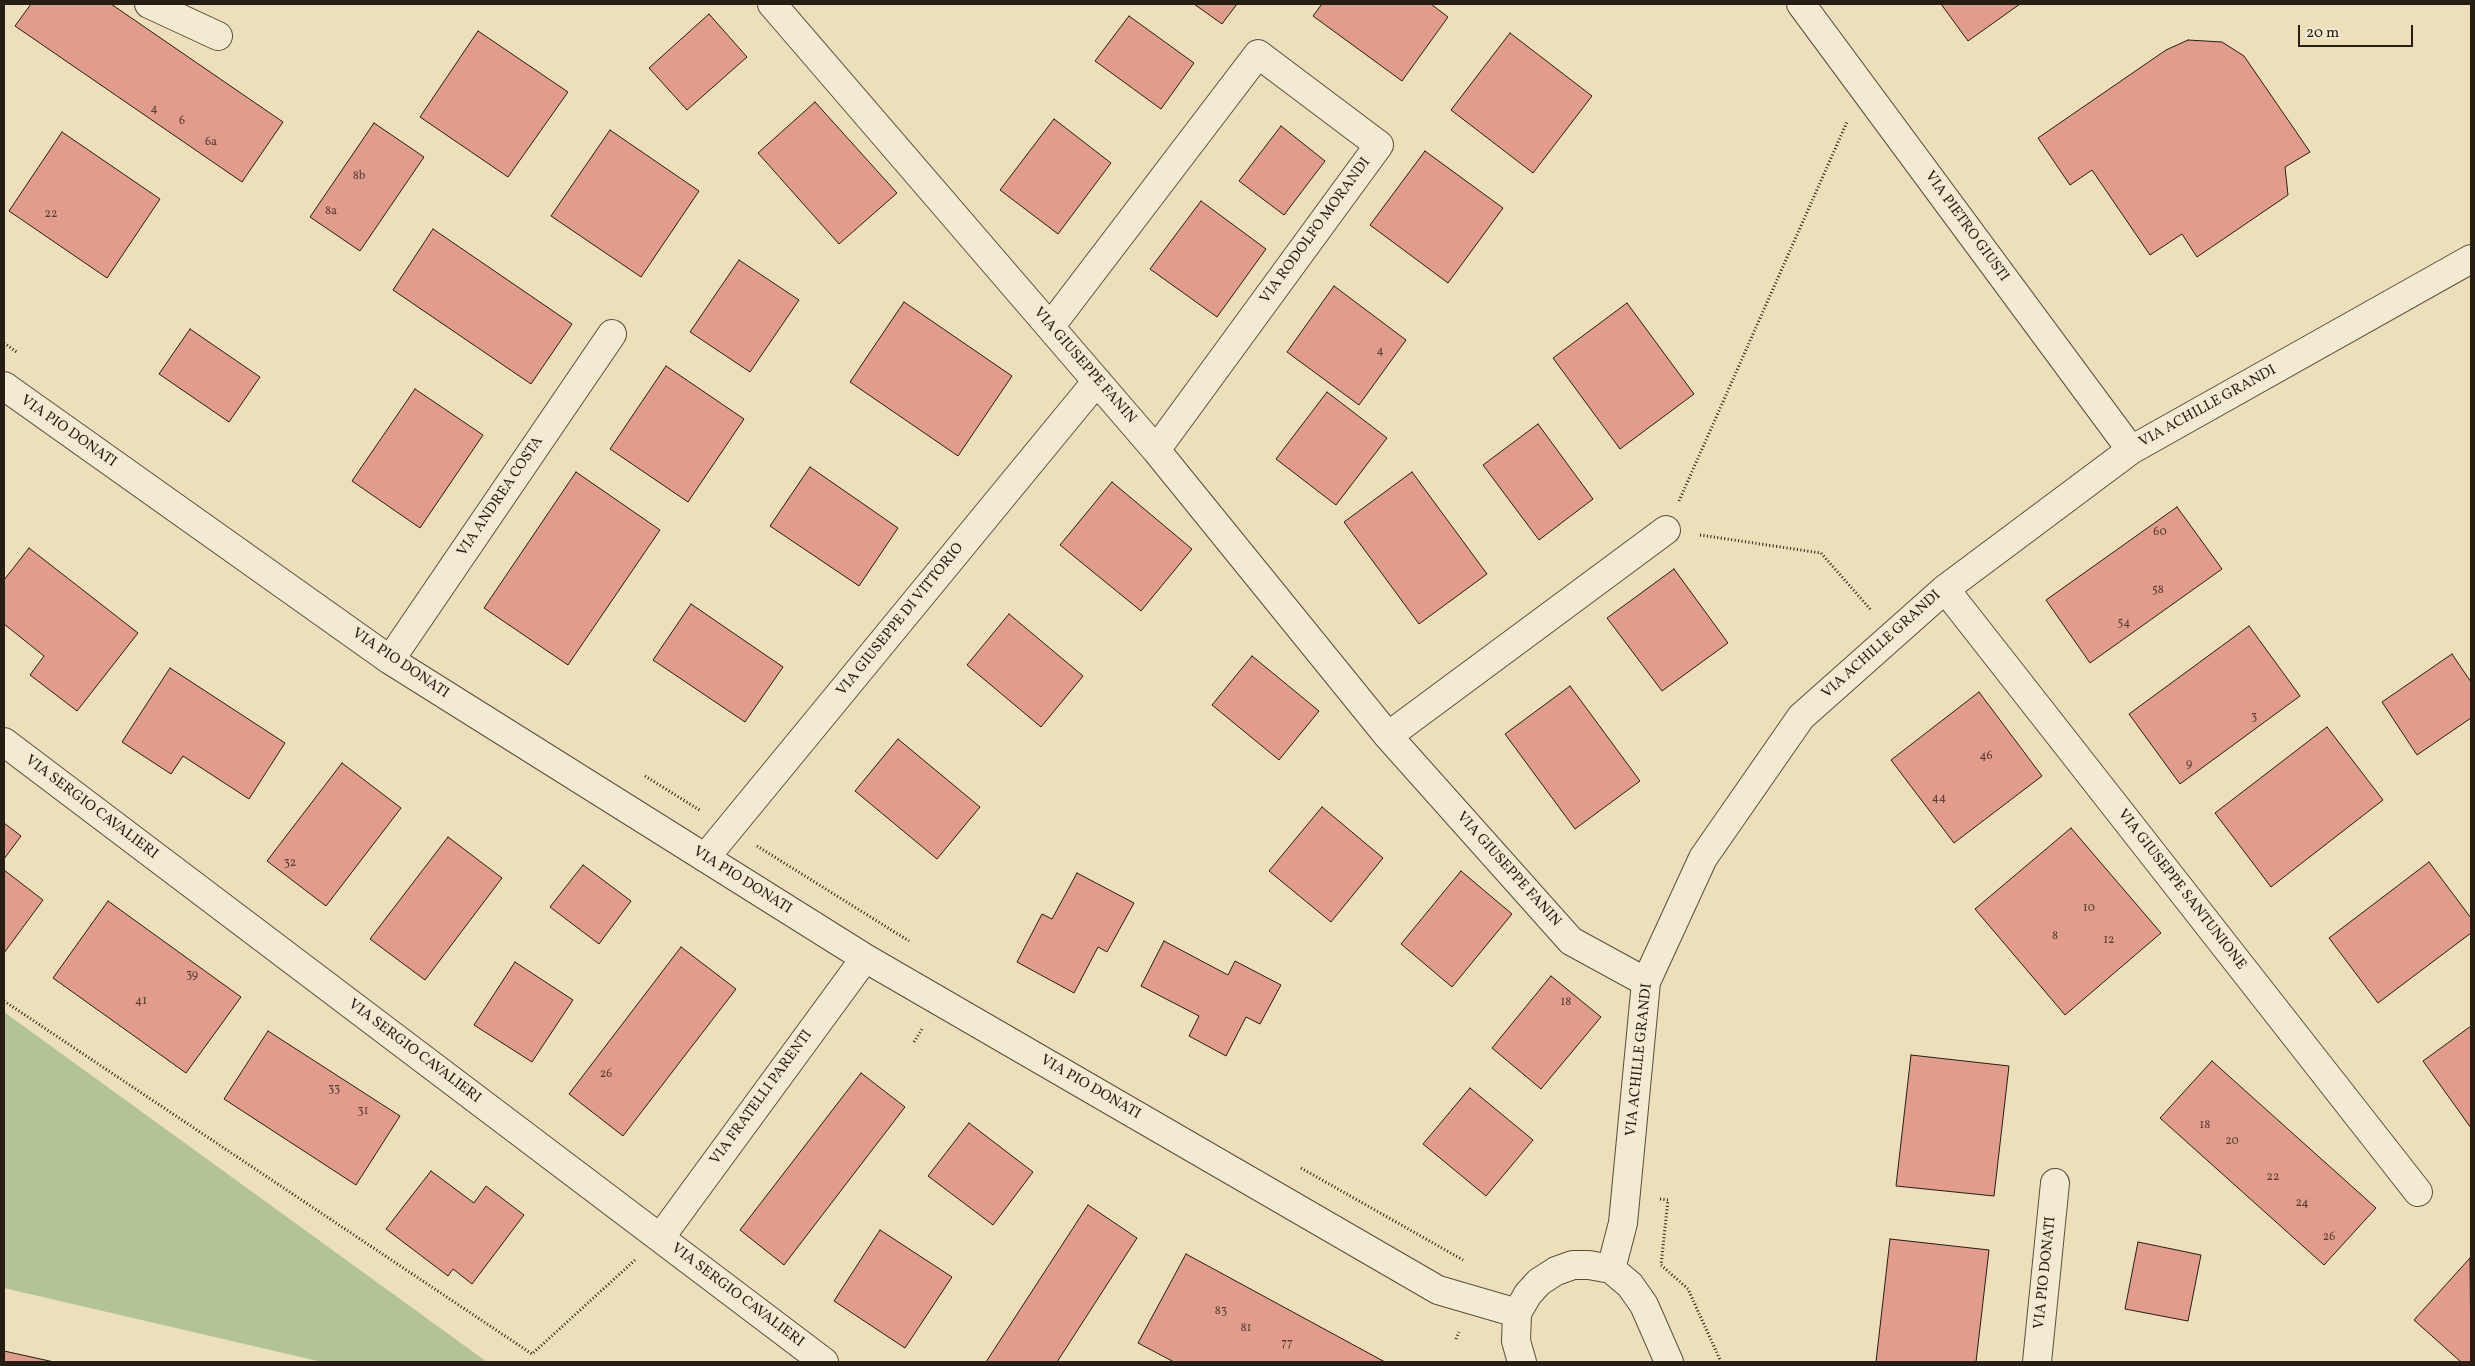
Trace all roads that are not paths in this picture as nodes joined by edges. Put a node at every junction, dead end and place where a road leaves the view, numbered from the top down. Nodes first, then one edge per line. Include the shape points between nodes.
1 (149, 4) edge
2 (772, 4) edge
3 (1802, 4) edge
4 (218, 36) dead end
5 (2471, 259) edge
6 (1050, 327) junction
7 (612, 334) dead end
8 (1097, 381) junction
9 (4, 386) edge
10 (1156, 450) junction
11 (2131, 450) junction
12 (1666, 530) road end
13 (1945, 589) junction
14 (390, 660) junction
15 (1388, 736) junction
16 (4, 742) edge
17 (705, 858) junction
18 (865, 958) junction
19 (1646, 982) junction
20 (2055, 1184) dead end
21 (2418, 1192) dead end
22 (660, 1238) junction
23 (1611, 1270) junction
24 (1517, 1313) junction
25 (824, 1362) edge
26 (1522, 1362) edge
27 (1669, 1362) edge
28 (2037, 1362) edge

1 - 4 street
2 - 6 street, VIA GIUSEPPE FANIN
3 - 11 street, VIA PIETRO GIUSTI
5 - 11 street, VIA ACHILLE GRANDI
6 - 8 street, VIA GIUSEPPE FANIN
6 - 10 street, VIA RODOLFO MORANDI via 1258,54 1379,145
7 - 14 street, VIA ANDREA COSTA
8 - 10 street, VIA GIUSEPPE FANIN
8 - 17 street, VIA GIUSEPPE DI VITTORIO
9 - 14 street, VIA PIO DONATI
10 - 15 street, VIA GIUSEPPE FANIN
11 - 13 street, VIA ACHILLE GRANDI
12 - 15 street
13 - 19 street, VIA ACHILLE GRANDI via 1801,717 1703,858
13 - 21 street, VIA GIUSEPPE SANTUNIONE
14 - 17 street, VIA PIO DONATI
15 - 19 street, VIA GIUSEPPE FANIN via 1571,941
16 - 22 street, VIA SERGIO CAVALIERI
17 - 18 street, VIA PIO DONATI
18 - 22 street, VIA FRATELLI PARENTI
18 - 24 street, VIA PIO DONATI via 1438,1290
19 - 23 street, VIA ACHILLE GRANDI via 1623,1223
20 - 28 street, VIA PIO DONATI
22 - 25 street, VIA SERGIO CAVALIERI
23 - 24 street via 1573,1265 1556,1271 1539,1282
23 - 27 street via 1630,1285 1644,1305
24 - 26 street via 1516,1341

